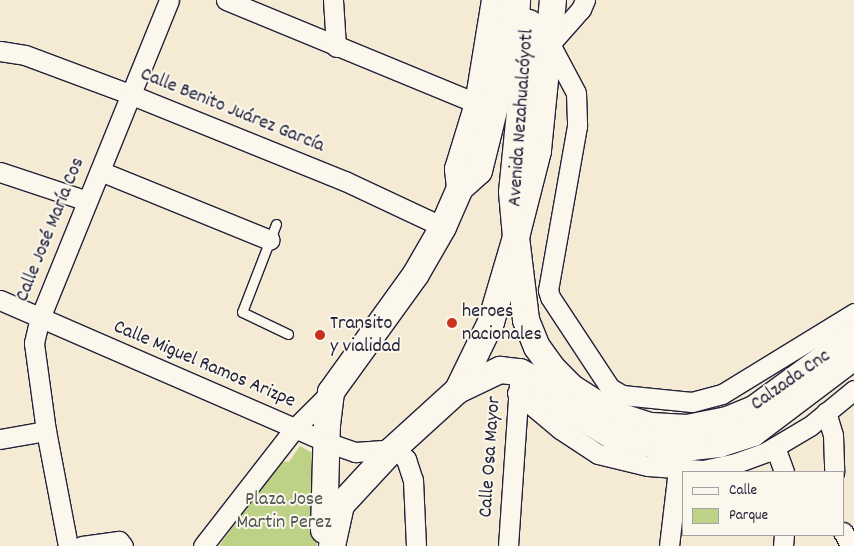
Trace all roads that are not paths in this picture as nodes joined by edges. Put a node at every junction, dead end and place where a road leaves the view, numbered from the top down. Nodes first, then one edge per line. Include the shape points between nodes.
1 (169, 0) edge
2 (226, 0) edge
3 (333, 0) edge
4 (495, 0) edge
5 (517, 0) edge
6 (531, 0) edge
7 (553, 0) edge
8 (585, 0) edge
9 (550, 44) junction
10 (336, 47) junction
11 (0, 51) edge
12 (132, 94) junction
13 (478, 104) junction
14 (100, 170) junction
15 (0, 172) edge
16 (460, 188) junction
17 (87, 202) junction
18 (443, 227) junction
19 (273, 232) joint
20 (516, 237) junction
21 (0, 300) edge
22 (40, 318) junction
23 (851, 333) edge
24 (288, 334) dead end
25 (773, 381) junction
26 (519, 382) junction
27 (458, 390) junction
28 (854, 390) edge
29 (331, 392) junction
30 (826, 412) junction
31 (295, 428) junction
32 (46, 431) junction
33 (0, 439) edge
34 (329, 443) junction
35 (775, 446) junction
36 (394, 449) junction
37 (678, 469) junction
38 (784, 471) edge
39 (834, 471) edge
40 (844, 534) edge
41 (68, 546) edge
42 (82, 546) edge
43 (123, 546) edge
44 (203, 546) edge
45 (323, 546) edge
46 (332, 546) edge
47 (416, 546) edge
48 (508, 546) edge
49 (669, 546) edge
50 (851, 546) edge

1 - 12 street, Calle José María Cos
2 - 10 street
3 - 10 street
4 - 13 main road, Avenida Nezahualcóyotl
5 - 16 main road, Avenida Nezahualcóyotl via 516,21 479,171
6 - 20 main road, Avenida Nezahualcóyotl via 512,192
7 - 9 main road, Avenida Nezahualcóyotl
8 - 9 street
9 - 20 main road, Avenida Nezahualcóyotl via 538,151
9 - 25 street via 576,93 577,126 548,290 550,298 610,388 622,395 692,402
10 - 13 street
11 - 12 street, Calle Benito Juárez García via 25,55
12 - 14 street, Calle José María Cos
12 - 18 street, Calle Benito Juárez García via 345,181
13 - 16 main road, Avenida Nezahualcóyotl via 458,169
14 - 17 street, Calle José María Cos
14 - 19 street
15 - 17 street
16 - 18 main road, Avenida Nezahualcóyotl
17 - 22 street, Calle José María Cos
18 - 29 main road, Avenida Nezahualcóyotl via 416,274
19 - 24 lane via 242,312
20 - 25 main road, Calzada Cnc via 521,295 537,347 553,369 593,403 626,419 651,426 687,428 727,420 754,409
20 - 27 main road, Avenida Nezahualcóyotl via 491,322
21 - 22 street, Calle Miguel Ramos Arizpe
22 - 31 street, Calle Miguel Ramos Arizpe
22 - 32 street, Calle José María Cos via 34,343
23 - 25 main road, Calzada Cnc
23 - 26 main road, Calzada Cnc via 753,433 720,444 665,447 614,437 590,424 537,381
26 - 27 main road via 500,370
26 - 37 street via 560,429 598,454 620,461
26 - 48 street, Calle Osa Mayor
27 - 36 main road
28 - 30 street
29 - 31 street
29 - 34 main road via 327,425
30 - 35 street
30 - 39 street via 833,436
31 - 34 street, Calle Miguel Ramos Arizpe
31 - 44 street
32 - 33 street
32 - 41 street, Calle José María Cos
34 - 36 street, Calle Miguel Ramos Arizpe via 355,452
34 - 45 main road
35 - 37 street via 718,468
35 - 38 street
36 - 46 main road via 341,505
36 - 47 street via 406,459 413,480
37 - 49 street
40 - 50 street
42 - 43 street via 119,542

